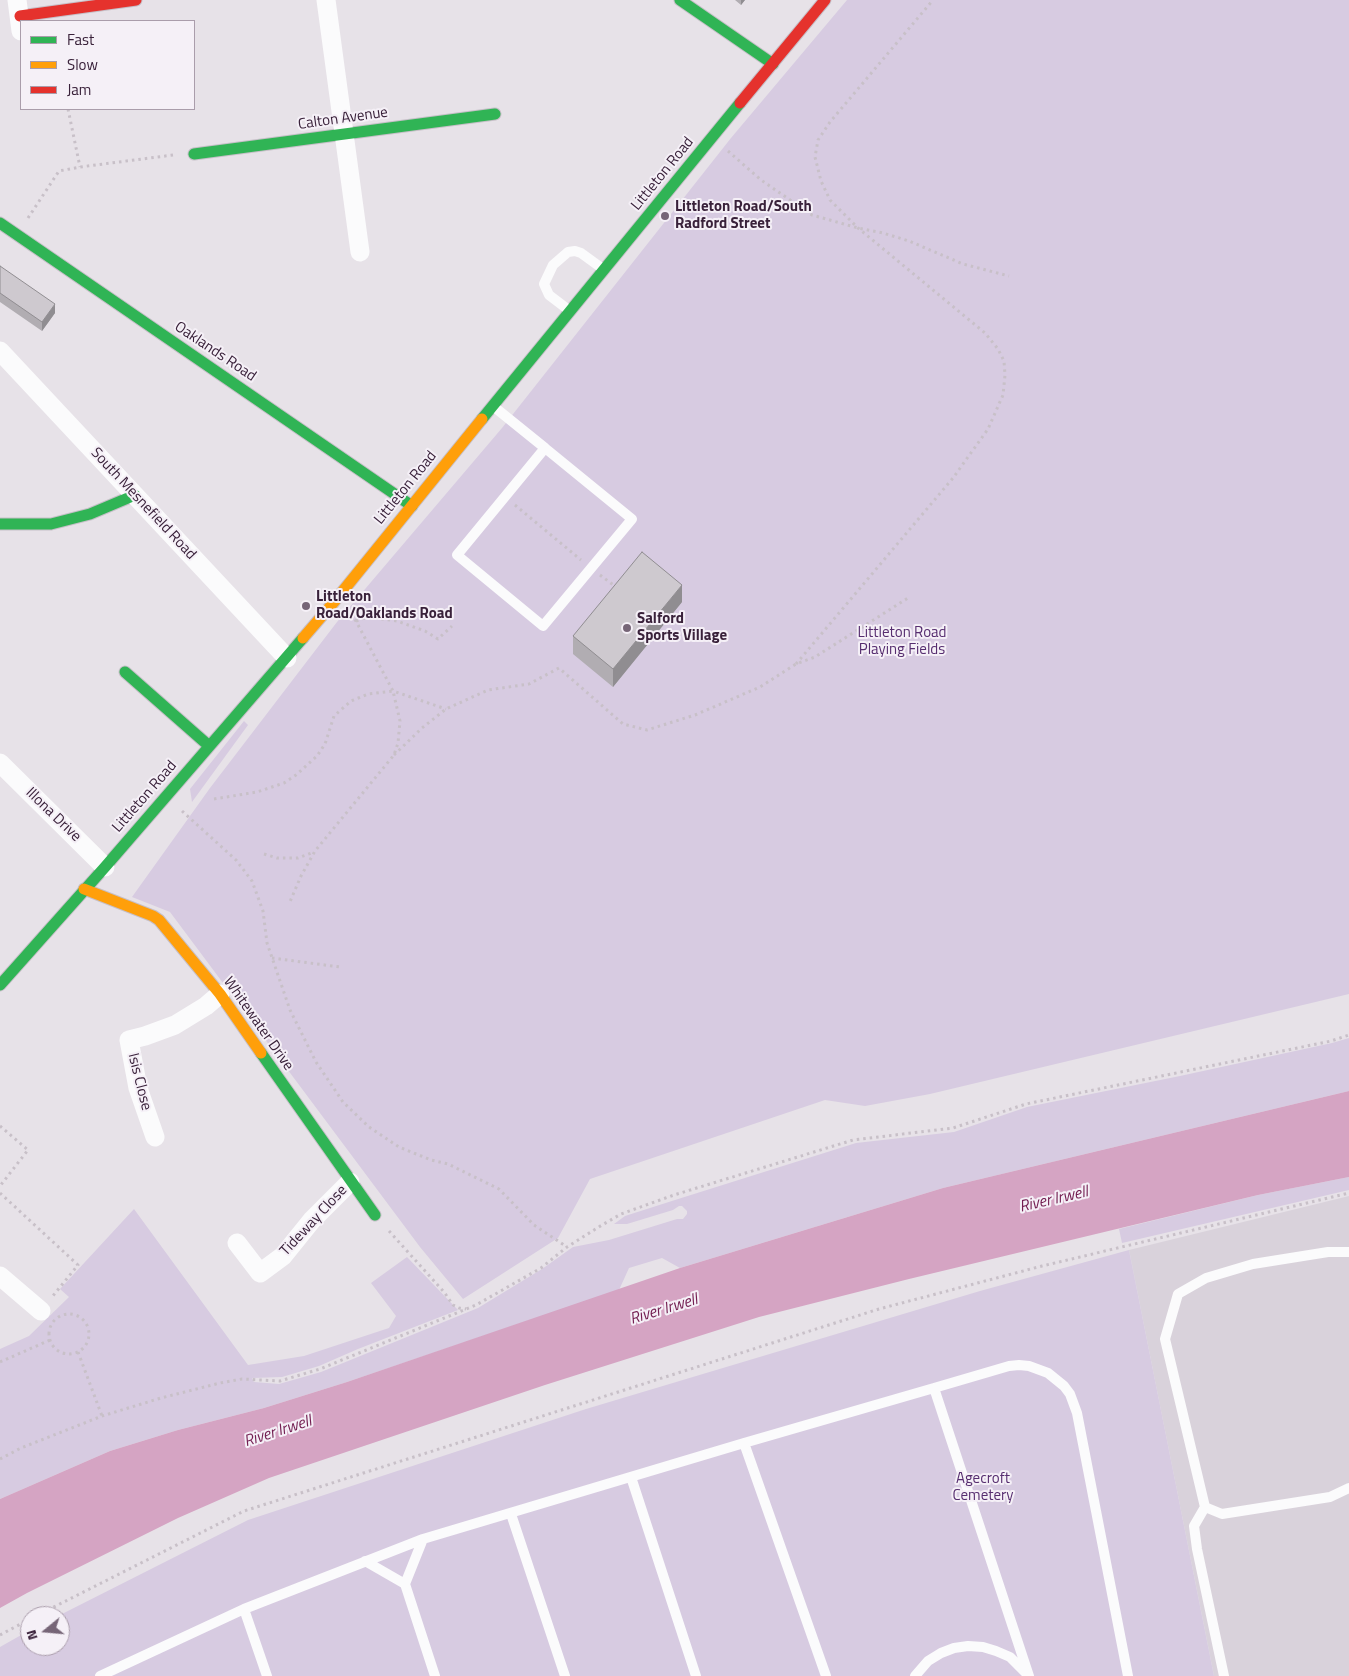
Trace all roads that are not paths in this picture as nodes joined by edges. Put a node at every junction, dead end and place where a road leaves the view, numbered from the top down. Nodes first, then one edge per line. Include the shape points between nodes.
1 (136, 0) edge
2 (326, 0) edge
3 (680, 0) edge
4 (825, 0) edge
5 (19, 16) edge
6 (773, 64) junction
7 (495, 114) dead end
8 (344, 134) junction
9 (194, 154) road end
10 (0, 223) edge
11 (360, 252) dead end
12 (604, 269) junction
13 (570, 311) junction
14 (0, 350) edge
15 (492, 406) junction
16 (545, 448) junction
17 (135, 495) junction
18 (412, 506) junction
19 (0, 524) edge
20 (287, 658) junction
21 (125, 672) dead end
22 (208, 745) junction
23 (0, 763) edge
24 (105, 867) junction
25 (84, 889) junction
26 (4, 971) edge
27 (0, 985) edge
28 (220, 994) junction
29 (155, 1137) dead end
30 (350, 1182) junction
31 (375, 1214) road end
32 (237, 1242) dead end
33 (1349, 1252) edge
34 (0, 1276) edge
35 (41, 1311) road end
36 (934, 1388) junction
37 (744, 1443) junction
38 (631, 1477) junction
39 (1349, 1488) edge
40 (1205, 1507) junction
41 (511, 1514) junction
42 (423, 1540) junction
43 (365, 1561) junction
44 (405, 1584) junction
45 (244, 1609) junction
46 (100, 1676) edge
47 (267, 1676) edge
48 (436, 1676) edge
49 (565, 1676) edge
50 (696, 1676) edge
51 (826, 1676) edge
52 (915, 1676) edge
53 (1029, 1676) edge
54 (1128, 1676) edge
55 (1224, 1676) edge

1 - 5 street
2 - 8 street
3 - 6 street
4 - 6 street, Littleton Road
6 - 12 street, Littleton Road
7 - 8 street, Calton Avenue
8 - 9 street, Calton Avenue
8 - 11 street
10 - 18 street, Oaklands Road
12 - 13 street, Littleton Road
12 - 13 lane via 575,251 568,252 553,265 544,284 549,295
13 - 15 street, Littleton Road
14 - 17 street, South Mesnefield Road
15 - 16 lane
15 - 18 street, Littleton Road
16 - 16 lane via 632,519 544,626 457,555
17 - 19 street via 90,514 52,524
17 - 20 street, South Mesnefield Road
18 - 20 street, Littleton Road
20 - 22 street, Littleton Road
21 - 22 street
22 - 24 street, Littleton Road
23 - 24 street, Illona Drive
24 - 25 street, Littleton Road
25 - 26 street, Littleton Road
25 - 28 street, Whitewater Drive via 160,920
26 - 27 street, Littleton Road
28 - 29 street, Isis Close via 175,1025 129,1040 138,1088
28 - 30 street, Whitewater Drive
30 - 31 street, Whitewater Drive
30 - 32 street, Tideway Close via 312,1220 283,1256 260,1273
33 - 40 lane via 1328,1252 1252,1264 1206,1278 1178,1294 1165,1338
34 - 35 street
36 - 37 lane
36 - 53 lane
36 - 54 lane via 1019,1365 1048,1373 1070,1394 1077,1414
37 - 38 lane
37 - 51 lane
38 - 41 lane
38 - 50 lane
39 - 40 lane via 1330,1497 1222,1514
40 - 55 lane via 1194,1526
41 - 42 lane
41 - 49 lane
42 - 43 lane
42 - 44 lane
43 - 44 lane
43 - 45 lane
44 - 48 lane
45 - 46 lane
45 - 47 lane
52 - 53 lane via 928,1661 941,1653 968,1646 983,1647 1010,1657

